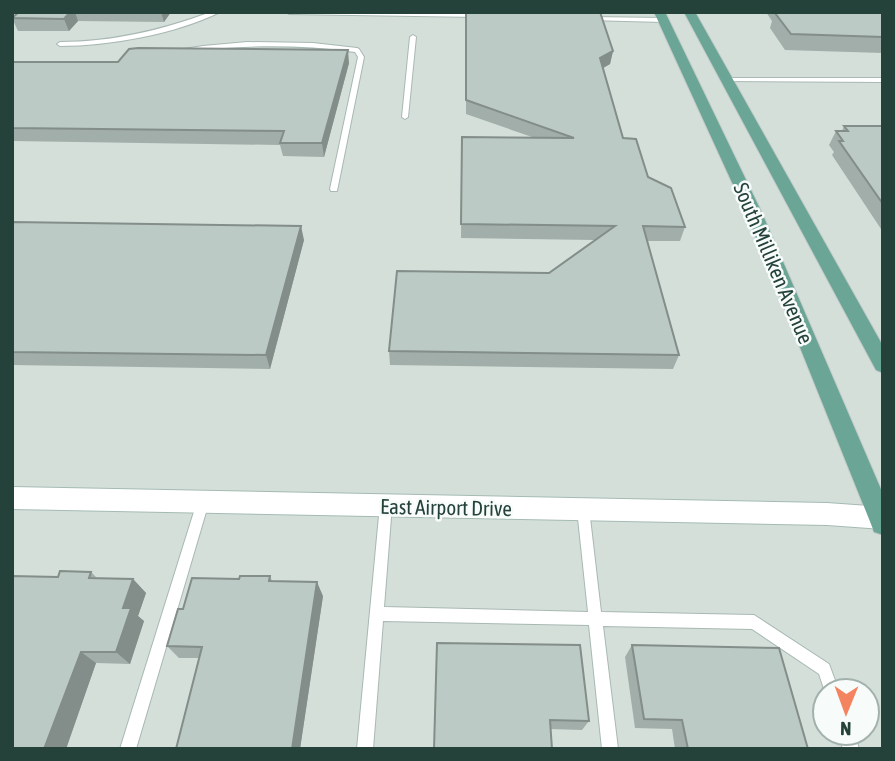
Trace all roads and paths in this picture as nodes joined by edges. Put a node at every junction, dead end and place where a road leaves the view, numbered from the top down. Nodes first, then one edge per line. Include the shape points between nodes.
1 (216, 12) edge
2 (289, 12) edge
3 (689, 12) edge
4 (482, 15) edge
5 (661, 16) edge
6 (577, 18) edge
7 (414, 37) dead end
8 (60, 44) dead end
9 (175, 51) edge
10 (726, 80) junction
11 (883, 80) edge
12 (405, 117) dead end
13 (334, 189) dead end
14 (883, 365) edge
15 (12, 498) edge
16 (203, 502) junction
17 (386, 505) junction
18 (583, 509) junction
19 (882, 519) edge
20 (376, 614) junction
21 (596, 618) junction
22 (827, 677) edge
23 (128, 749) edge
24 (365, 749) edge
25 (610, 749) edge

1 - 8 lane via 150,33
2 - 4 lane
3 - 10 main road, South Milliken Avenue
5 - 6 lane
5 - 19 main road, South Milliken Avenue via 754,213
7 - 12 lane
9 - 13 lane via 230,43 317,44 357,50 361,57
10 - 11 lane
10 - 14 main road, South Milliken Avenue
15 - 16 main road, East Airport Drive
16 - 17 main road, East Airport Drive
16 - 23 lane
17 - 18 main road, East Airport Drive
17 - 20 lane
18 - 19 main road, East Airport Drive
18 - 21 lane
20 - 21 lane
20 - 24 lane
21 - 22 lane via 754,622 824,669
21 - 25 lane

